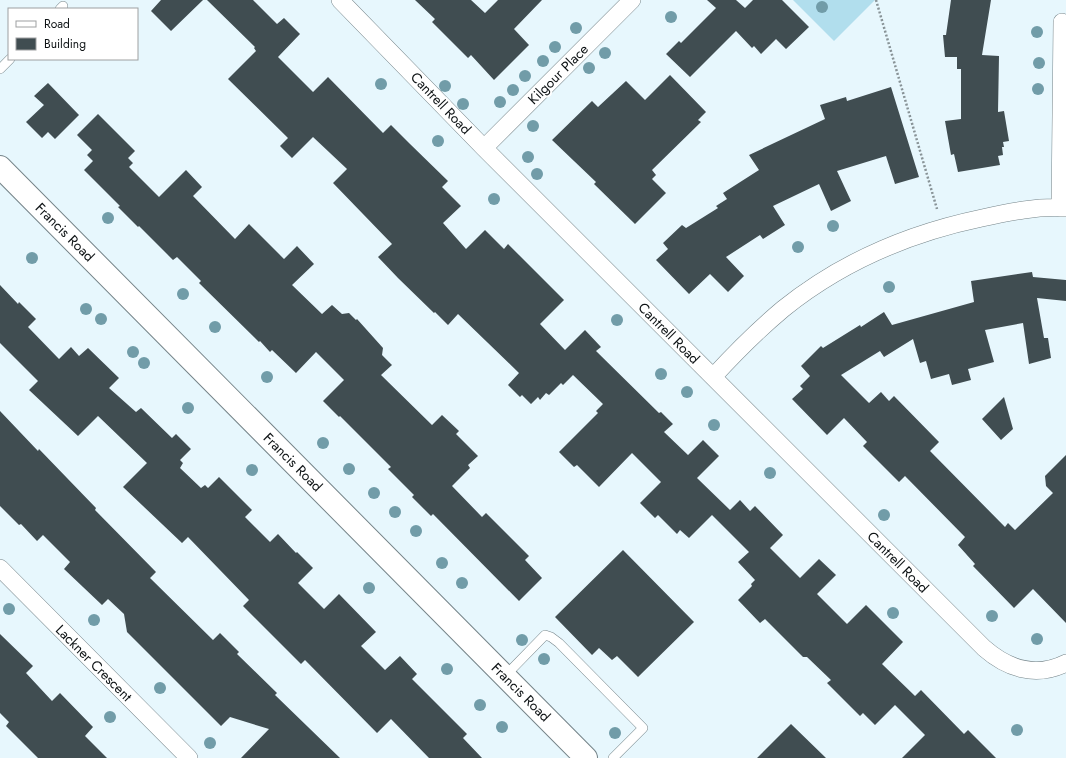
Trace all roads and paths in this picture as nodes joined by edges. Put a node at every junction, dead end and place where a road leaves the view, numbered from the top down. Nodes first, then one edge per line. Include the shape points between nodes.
1 (340, 0) edge
2 (632, 0) edge
3 (876, 0) edge
4 (1062, 22) dead end
5 (9, 60) edge
6 (0, 69) edge
7 (484, 148) junction
8 (0, 166) edge
9 (1063, 208) edge
10 (943, 227) junction
11 (713, 376) junction
12 (0, 568) edge
13 (1066, 663) edge
14 (505, 676) junction
15 (189, 758) edge
16 (586, 758) edge
17 (613, 758) edge

1 - 7 street, Cantrell Road
2 - 7 street, Kilgour Place
3 - 10 path
4 - 9 street
5 - 6 lane
7 - 11 street, Cantrell Road
8 - 14 street, Francis Road
9 - 10 street via 1020,211
10 - 11 street via 886,247 822,281 775,316
11 - 13 street, Cantrell Road via 963,628 1001,662 1035,671 1048,670
12 - 15 street, Lackner Crescent
14 - 16 street, Francis Road
14 - 17 lane via 545,635 559,643 643,728

